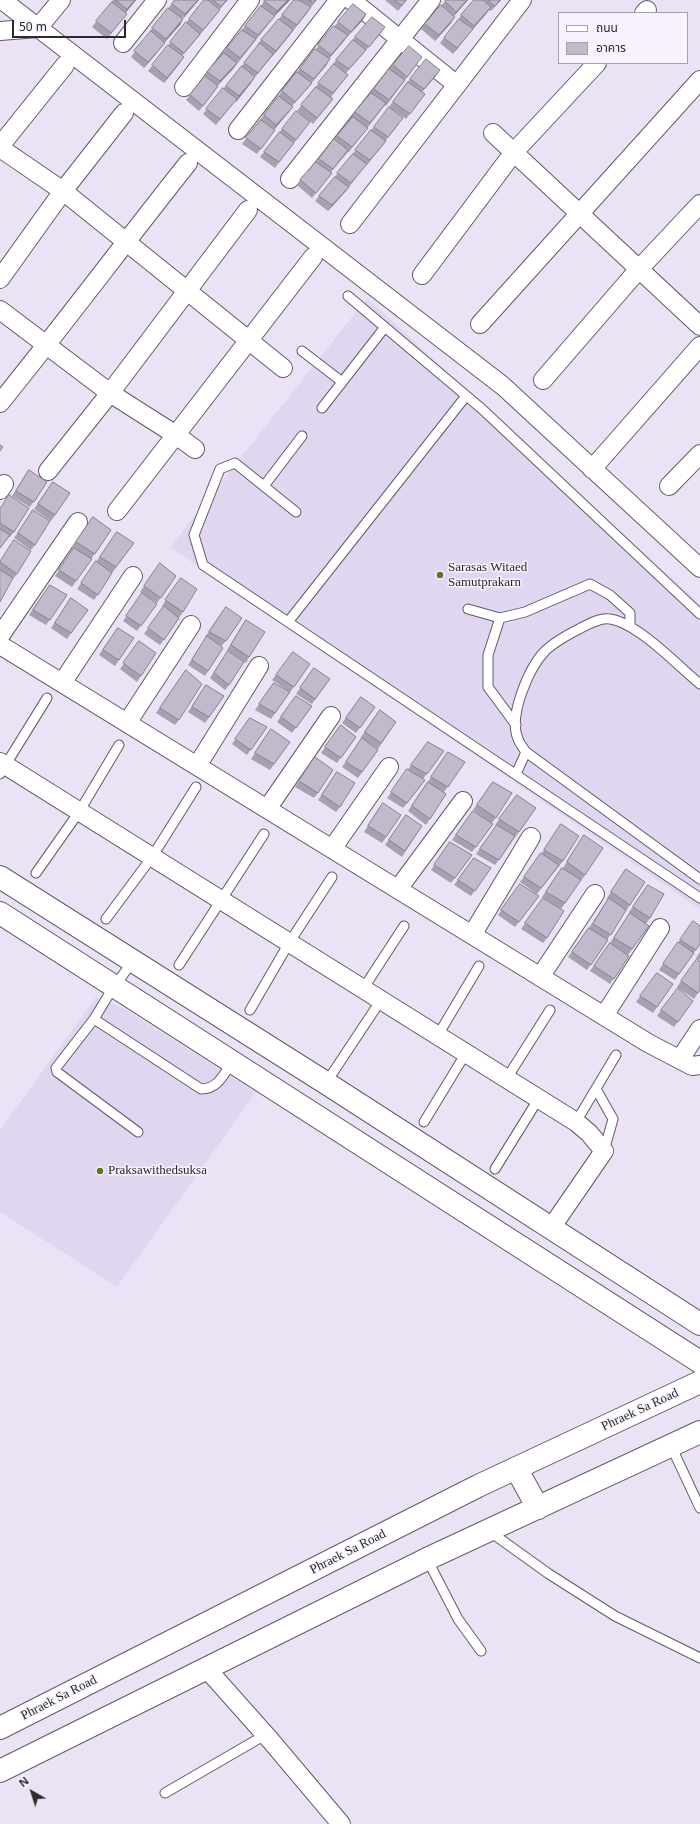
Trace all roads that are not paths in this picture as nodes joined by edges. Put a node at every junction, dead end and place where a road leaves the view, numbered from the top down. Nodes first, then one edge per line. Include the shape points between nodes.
1 (2, 0) edge
2 (61, 0) edge
3 (157, 0) edge
4 (250, 0) edge
5 (339, 0) edge
6 (351, 0) edge
7 (431, 0) edge
8 (522, 0) edge
9 (38, 28) junction
10 (0, 31) edge
11 (401, 40) junction
12 (123, 43) dead end
13 (596, 64) edge
14 (65, 65) dead end
15 (700, 80) edge
16 (457, 85) junction
17 (184, 87) dead end
18 (124, 113) dead end
19 (238, 130) dead end
20 (493, 133) dead end
21 (0, 147) edge
22 (514, 152) junction
23 (188, 163) dead end
24 (290, 179) dead end
25 (63, 191) junction
26 (700, 204) edge
27 (248, 210) dead end
28 (579, 212) junction
29 (350, 224) dead end
30 (126, 240) junction
31 (313, 257) dead end
32 (639, 269) junction
33 (422, 276) dead end
34 (0, 279) edge
35 (187, 290) junction
36 (348, 296) dead end
37 (0, 310) edge
38 (480, 324) dead end
39 (385, 326) junction
40 (700, 326) edge
41 (249, 341) junction
42 (47, 345) junction
43 (700, 346) edge
44 (302, 351) dead end
45 (283, 368) dead end
46 (543, 380) dead end
47 (341, 381) junction
48 (110, 393) junction
49 (466, 396) junction
50 (0, 403) edge
51 (322, 408) dead end
52 (176, 435) junction
53 (302, 436) dead end
54 (195, 449) dead end
55 (700, 454) edge
56 (592, 469) junction
57 (48, 471) dead end
58 (264, 486) junction
59 (669, 486) dead end
60 (117, 511) dead end
61 (296, 512) dead end
62 (78, 522) dead end
63 (700, 568) edge
64 (133, 576) dead end
65 (468, 609) dead end
66 (700, 614) edge
67 (500, 618) junction
68 (288, 622) junction
69 (630, 625) junction
70 (191, 626) dead end
71 (0, 636) edge
72 (0, 645) edge
73 (259, 666) dead end
74 (62, 683) junction
75 (700, 684) edge
76 (47, 698) dead end
77 (331, 716) dead end
78 (128, 723) junction
79 (516, 725) junction
80 (119, 745) dead end
81 (526, 752) junction
82 (197, 766) junction
83 (389, 767) dead end
84 (2, 768) edge
85 (516, 774) junction
86 (196, 787) dead end
87 (463, 801) dead end
88 (267, 809) junction
89 (79, 812) junction
90 (264, 834) dead end
91 (531, 837) dead end
92 (332, 849) junction
93 (152, 857) junction
94 (36, 873) dead end
95 (0, 877) edge
96 (332, 877) dead end
97 (700, 879) edge
98 (398, 889) junction
99 (595, 894) dead end
100 (700, 898) edge
101 (222, 901) junction
102 (0, 913) edge
103 (106, 919) dead end
104 (404, 926) dead end
105 (660, 928) dead end
106 (472, 934) junction
107 (289, 942) junction
108 (133, 961) junction
109 (179, 965) dead end
110 (479, 966) dead end
111 (540, 977) junction
112 (113, 988) junction
113 (363, 989) junction
114 (381, 1000) junction
115 (250, 1010) dead end
116 (550, 1010) dead end
117 (604, 1016) junction
118 (94, 1019) junction
119 (700, 1029) edge
120 (438, 1035) junction
121 (466, 1053) junction
122 (616, 1055) dead end
123 (680, 1059) junction
124 (230, 1065) junction
125 (700, 1065) edge
126 (506, 1078) junction
127 (326, 1083) junction
128 (596, 1089) junction
129 (539, 1098) junction
130 (424, 1122) dead end
131 (576, 1122) junction
132 (138, 1132) dead end
133 (604, 1151) junction
134 (495, 1169) dead end
135 (551, 1228) junction
136 (700, 1324) edge
137 (700, 1362) edge
138 (700, 1382) edge
139 (700, 1432) edge
140 (671, 1446) junction
141 (516, 1468) junction
142 (538, 1508) junction
143 (700, 1508) edge
144 (488, 1530) junction
145 (427, 1559) junction
146 (481, 1651) dead end
147 (700, 1658) edge
148 (207, 1669) junction
149 (0, 1728) edge
150 (265, 1735) junction
151 (0, 1771) edge
152 (165, 1793) dead end
153 (341, 1824) edge

1 - 9 street
2 - 9 street
3 - 12 street
4 - 17 street
5 - 19 street
6 - 11 street
7 - 11 street
8 - 16 street
9 - 10 street
9 - 56 street via 503,386
11 - 16 street
11 - 24 street
13 - 22 street
14 - 21 street
15 - 28 street
16 - 29 street
18 - 25 street
20 - 22 street
21 - 25 street
22 - 28 street
22 - 33 street
23 - 30 street
25 - 30 street
25 - 34 street
26 - 32 street
27 - 35 street
28 - 32 street
28 - 38 street
30 - 35 street
30 - 42 street
31 - 41 street
32 - 40 street
32 - 46 street
35 - 41 street
35 - 48 street
36 - 39 lane
37 - 42 street
39 - 47 lane
39 - 49 lane
41 - 45 street
41 - 52 street
42 - 48 street
42 - 50 street
43 - 56 street
44 - 47 lane
47 - 51 lane
48 - 52 street
48 - 57 street
49 - 66 lane
49 - 68 lane
52 - 54 street
52 - 60 street
53 - 58 lane
55 - 59 street
56 - 63 street
58 - 61 lane
58 - 68 lane via 235,463 220,469 194,535 203,565
62 - 71 street
64 - 74 street
65 - 67 lane
67 - 69 lane via 526,612 590,584 630,612
67 - 79 lane via 488,655 488,687
68 - 85 lane
69 - 75 lane
69 - 79 lane via 609,618 591,622 562,637 545,651 524,686
70 - 78 street
72 - 74 street
73 - 82 street
74 - 78 street
76 - 84 lane
77 - 88 street
78 - 82 street
79 - 81 lane via 518,739
80 - 89 lane
81 - 85 lane
81 - 97 lane
82 - 88 street
83 - 92 street
84 - 89 street
85 - 100 lane
86 - 93 lane
87 - 98 street
88 - 92 street
89 - 93 street
89 - 94 lane
90 - 101 lane
91 - 106 street
92 - 98 street
93 - 101 street
93 - 103 lane
95 - 108 street
96 - 107 lane
98 - 106 street
99 - 111 street
101 - 107 street
101 - 109 lane
102 - 112 street
104 - 113 lane
105 - 117 street
106 - 111 street
107 - 113 street
107 - 115 lane
108 - 112 lane
108 - 127 street
110 - 120 lane
111 - 117 street
112 - 118 lane
112 - 124 street
113 - 114 street
114 - 120 street
114 - 127 lane
116 - 126 lane
117 - 123 street
118 - 124 lane via 201,1089 209,1089 216,1085
118 - 132 lane via 56,1068 57,1072
119 - 123 street
120 - 121 street
121 - 126 street
121 - 130 lane
122 - 128 lane
123 - 125 street via 692,1066
124 - 137 street
126 - 129 street
127 - 135 street
128 - 131 lane
128 - 133 lane via 613,1119
129 - 131 street
129 - 134 lane
131 - 133 street
133 - 135 street
135 - 136 street
138 - 141 street, Phraek Sa Road
139 - 140 street
140 - 142 street
140 - 143 lane
141 - 142 street
141 - 149 street, Phraek Sa Road
142 - 144 street
144 - 145 street
144 - 147 lane via 549,1574 615,1616
145 - 146 lane via 458,1619
145 - 148 street
148 - 150 street
148 - 151 street
150 - 152 lane
150 - 153 street

